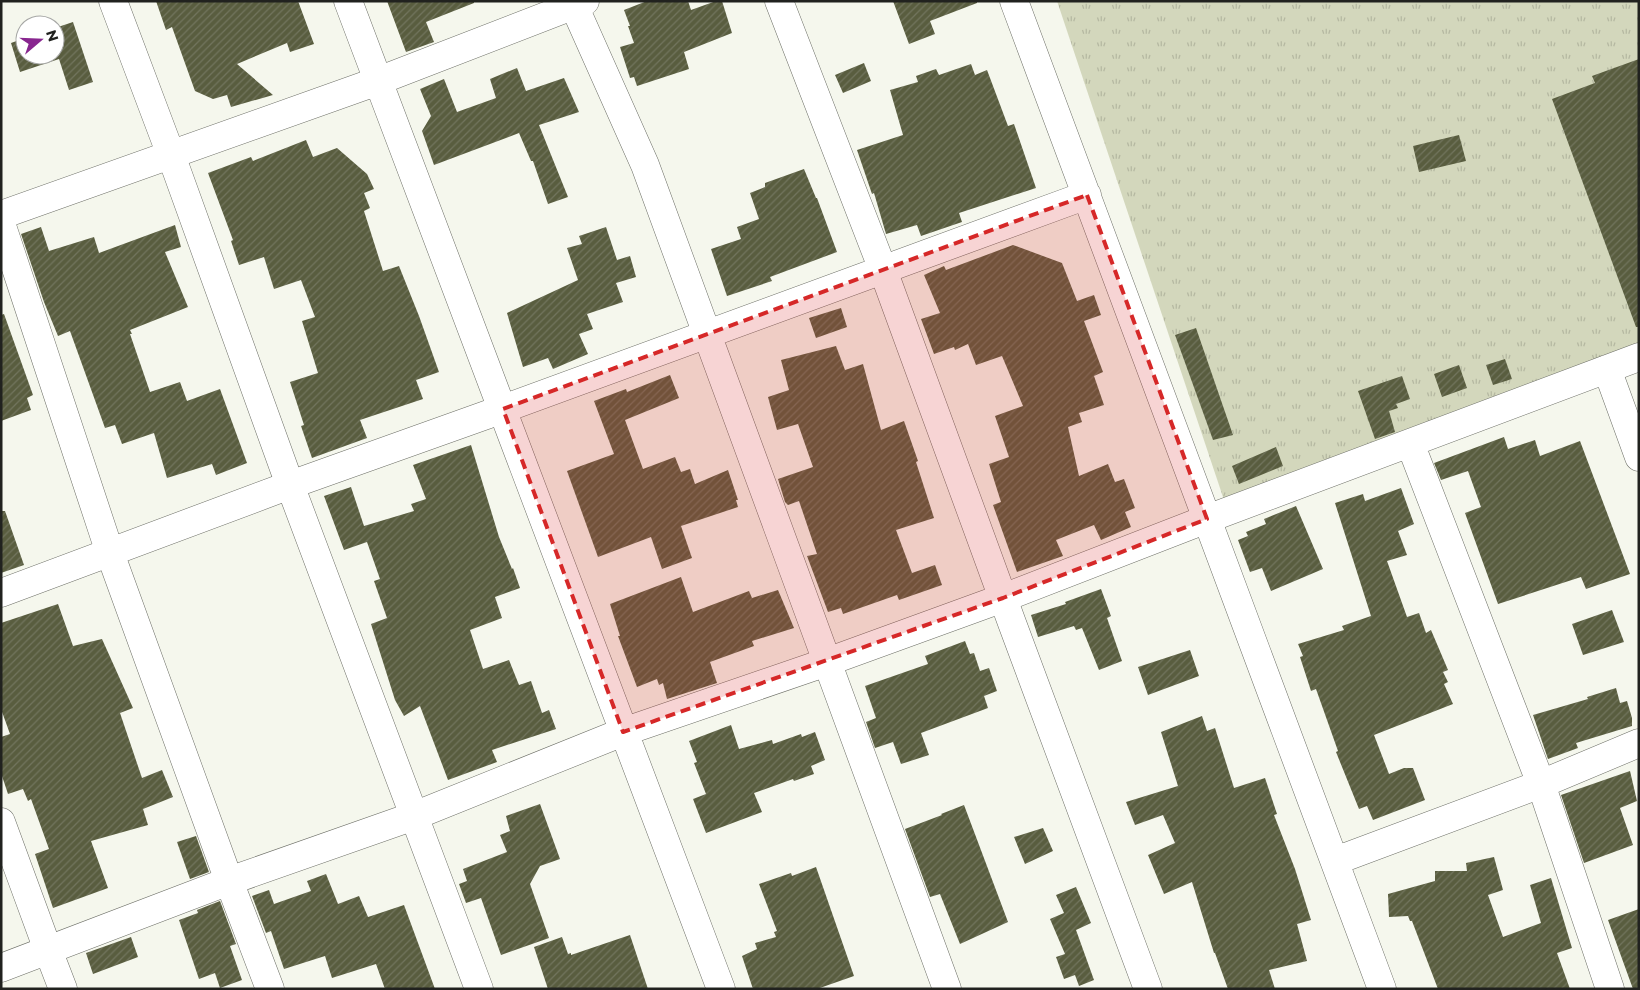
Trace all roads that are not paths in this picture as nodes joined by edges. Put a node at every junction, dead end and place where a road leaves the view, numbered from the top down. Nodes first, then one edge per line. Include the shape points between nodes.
1 (113, 1) edge
2 (348, 1) edge
3 (779, 1) edge
4 (1014, 1) edge
5 (577, 3) edge
6 (378, 81) junction
7 (171, 155) junction
8 (1087, 195) junction
9 (1, 215) edge
10 (1, 223) edge
11 (883, 270) junction
12 (708, 335) junction
13 (1639, 357) edge
14 (1607, 369) junction
15 (503, 409) junction
16 (1410, 443) junction
17 (1639, 457) edge
18 (290, 485) junction
19 (1207, 519) junction
20 (110, 553) junction
21 (1, 593) edge
22 (1003, 598) junction
23 (827, 662) junction
24 (623, 732) junction
25 (1639, 743) edge
26 (1540, 784) junction
27 (414, 816) junction
28 (1, 822) edge
29 (1334, 860) junction
30 (229, 881) junction
31 (48, 950) junction
32 (1, 968) edge
33 (63, 989) edge
34 (270, 989) edge
35 (479, 989) edge
36 (721, 989) edge
37 (947, 989) edge
38 (1148, 989) edge
39 (1382, 989) edge
40 (1610, 989) edge

1 - 7 street
2 - 6 street
3 - 11 street
4 - 8 street
5 - 6 street
5 - 12 street via 646,164
6 - 7 street
6 - 15 street
7 - 9 street
7 - 18 street
8 - 11 street
8 - 19 street
10 - 20 street
11 - 12 street
11 - 22 street
12 - 15 street
12 - 23 street
13 - 14 street
14 - 16 street
14 - 17 street
15 - 18 street
15 - 24 street
16 - 19 street
16 - 26 street
18 - 20 street
18 - 27 street
19 - 22 street
19 - 29 street
20 - 21 street
20 - 30 street
22 - 23 street
22 - 38 street
23 - 24 street
23 - 37 street
24 - 27 street
24 - 36 street
25 - 26 street
26 - 29 street
26 - 40 street
27 - 30 street
27 - 35 street
28 - 31 street
29 - 39 street
30 - 31 street
30 - 34 street
31 - 32 street
31 - 33 street

